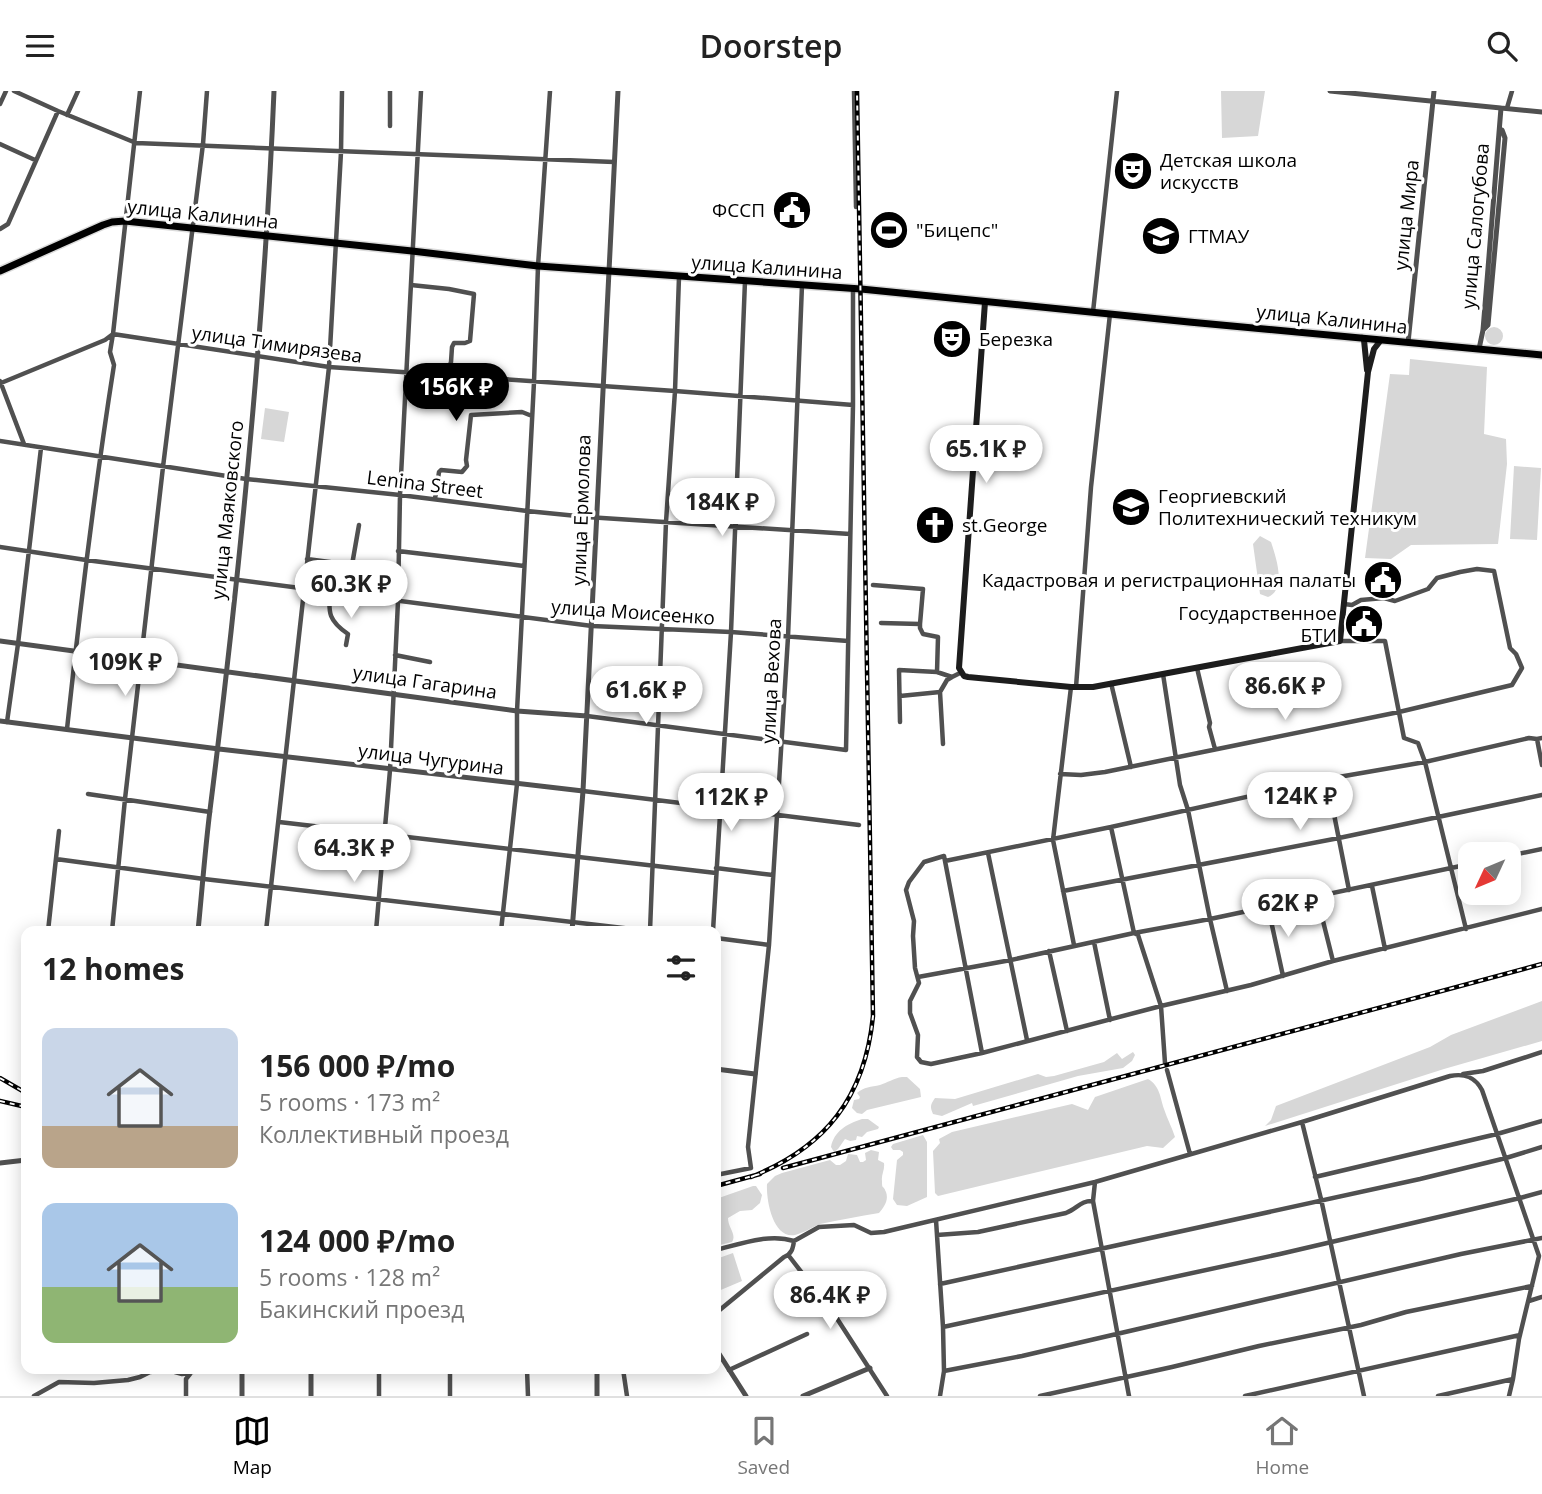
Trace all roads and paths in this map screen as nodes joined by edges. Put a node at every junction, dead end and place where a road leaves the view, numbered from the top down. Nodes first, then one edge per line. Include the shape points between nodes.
1 (6, 91) edge
2 (14, 91) edge
3 (78, 91) edge
4 (140, 91) edge
5 (207, 91) edge
6 (274, 91) edge
7 (342, 91) edge
8 (390, 91) edge
9 (421, 91) edge
10 (550, 91) edge
11 (618, 91) edge
12 (854, 91) edge
13 (1117, 91) edge
14 (1330, 91) edge
15 (1434, 91) edge
16 (1512, 91) edge
17 (1433, 102) junction
18 (0, 104) edge
19 (1504, 108) junction
20 (58, 111) junction
21 (1542, 112) edge
22 (68, 115) junction
23 (390, 126) dead end
24 (136, 143) junction
25 (0, 144) edge
26 (203, 144) junction
27 (272, 149) junction
28 (341, 152) junction
29 (418, 155) junction
30 (35, 160) junction
31 (546, 160) junction
32 (614, 162) junction
33 (856, 207) dead end
34 (125, 221) junction
35 (192, 228) junction
36 (0, 229) edge
37 (266, 236) junction
38 (335, 243) junction
39 (412, 251) junction
40 (538, 266) junction
41 (0, 271) edge
42 (608, 271) junction
43 (679, 277) junction
44 (745, 281) junction
45 (411, 285) junction
46 (802, 285) junction
47 (853, 288) junction
48 (985, 302) junction
49 (1093, 312) junction
50 (1110, 314) junction
51 (113, 334) junction
52 (1362, 338) junction
53 (1381, 340) junction
54 (1408, 343) junction
55 (180, 344) junction
56 (1479, 349) junction
57 (1542, 355) edge
58 (257, 356) junction
59 (329, 367) junction
60 (1367, 372) junction
61 (407, 373) junction
62 (446, 376) junction
63 (1, 381) edge
64 (534, 382) junction
65 (602, 387) junction
66 (675, 391) junction
67 (741, 396) junction
68 (798, 400) junction
69 (853, 405) junction
70 (532, 416) junction
71 (0, 442) edge
72 (24, 445) junction
73 (41, 448) junction
74 (100, 457) junction
75 (163, 467) junction
76 (246, 479) junction
77 (315, 486) junction
78 (400, 495) junction
79 (435, 499) junction
80 (527, 511) junction
81 (596, 517) junction
82 (666, 522) junction
83 (359, 525) dead end
84 (735, 526) junction
85 (793, 531) junction
86 (850, 534) junction
87 (0, 547) edge
88 (29, 551) junction
89 (398, 551) junction
90 (307, 559) junction
91 (86, 560) junction
92 (524, 566) junction
93 (152, 569) junction
94 (236, 580) junction
95 (873, 585) dead end
96 (304, 589) junction
97 (330, 592) junction
98 (398, 601) junction
99 (1344, 604) junction
100 (522, 617) junction
101 (881, 623) dead end
102 (920, 624) junction
103 (592, 626) junction
104 (663, 629) junction
105 (732, 632) junction
106 (788, 637) junction
107 (848, 641) junction
108 (1340, 641) junction
109 (0, 642) edge
110 (18, 644) junction
111 (346, 645) dead end
112 (75, 652) junction
113 (395, 655) junction
114 (142, 660) junction
115 (430, 662) dead end
116 (1197, 668) junction
117 (226, 671) junction
118 (937, 672) junction
119 (960, 673) junction
120 (1163, 674) junction
121 (952, 677) junction
122 (294, 680) junction
123 (1111, 684) junction
124 (1073, 687) junction
125 (940, 692) junction
126 (393, 693) junction
127 (900, 697) junction
128 (517, 711) junction
129 (1399, 712) junction
130 (587, 716) junction
131 (3, 721) edge
132 (900, 722) dead end
133 (659, 725) junction
134 (67, 729) junction
135 (725, 734) junction
136 (133, 739) junction
137 (1540, 739) edge
138 (782, 742) junction
139 (943, 744) dead end
140 (219, 749) junction
141 (1215, 749) junction
142 (285, 757) junction
143 (1175, 758) junction
144 (1425, 762) junction
145 (1542, 765) edge
146 (1131, 767) junction
147 (390, 770) junction
148 (1060, 773) junction
149 (1327, 779) junction
150 (517, 784) junction
151 (583, 792) junction
152 (88, 794) dead end
153 (1542, 795) edge
154 (125, 799) junction
155 (656, 801) junction
156 (720, 809) junction
157 (1188, 810) junction
158 (210, 812) junction
159 (777, 816) junction
160 (1438, 817) junction
161 (279, 822) junction
162 (859, 825) dead end
163 (1111, 827) junction
164 (59, 831) dead end
165 (385, 834) junction
166 (1339, 838) junction
167 (1053, 839) junction
168 (510, 848) junction
169 (1542, 849) edge
170 (988, 853) junction
171 (1521, 853) edge
172 (579, 856) junction
173 (56, 859) junction
174 (945, 861) junction
175 (653, 865) junction
176 (1199, 865) junction
177 (119, 868) junction
178 (1458, 868) edge
179 (1452, 869) junction
180 (716, 871) junction
181 (773, 875) junction
182 (204, 879) junction
183 (1122, 880) junction
184 (1372, 885) junction
185 (271, 887) junction
186 (1349, 890) junction
187 (1063, 891) junction
188 (1317, 897) junction
189 (380, 899) junction
190 (1268, 907) junction
191 (1542, 909) edge
192 (503, 914) junction
193 (1210, 919) junction
194 (572, 922) junction
195 (49, 926) edge
196 (113, 926) edge
197 (199, 926) edge
198 (267, 926) edge
199 (377, 926) edge
200 (502, 926) edge
201 (572, 926) edge
202 (607, 926) edge
203 (650, 926) edge
204 (713, 926) edge
205 (1466, 929) junction
206 (1134, 933) junction
207 (721, 939) edge
208 (1094, 942) junction
209 (769, 945) junction
210 (1074, 945) junction
211 (1385, 949) junction
212 (1049, 951) junction
213 (1011, 960) junction
214 (1333, 961) junction
215 (965, 969) junction
216 (1283, 976) junction
217 (918, 977) junction
218 (1227, 991) junction
219 (1161, 1006) junction
220 (1110, 1020) junction
221 (1067, 1031) junction
222 (1027, 1040) junction
223 (1542, 1052) edge
224 (982, 1053) junction
225 (1166, 1063) dead end
226 (721, 1070) edge
227 (1167, 1070) dead end
228 (1483, 1071) junction
229 (1462, 1074) junction
230 (755, 1075) junction
231 (1477, 1082) junction
232 (1542, 1121) edge
233 (1302, 1122) junction
234 (1497, 1134) junction
235 (1542, 1147) edge
236 (1191, 1154) junction
237 (1506, 1158) junction
238 (21, 1161) edge
239 (0, 1163) edge
240 (721, 1174) edge
241 (1315, 1177) junction
242 (1095, 1182) junction
243 (1542, 1192) edge
244 (1520, 1198) junction
245 (1321, 1199) junction
246 (1093, 1201) junction
247 (936, 1220) junction
248 (937, 1234) junction
249 (1542, 1238) edge
250 (794, 1241) junction
251 (1330, 1241) junction
252 (1534, 1241) junction
253 (1102, 1248) junction
254 (721, 1250) edge
255 (789, 1256) junction
256 (1339, 1283) junction
257 (940, 1284) junction
258 (1532, 1286) junction
259 (1110, 1291) junction
260 (1542, 1297) edge
261 (1528, 1301) junction
262 (721, 1309) edge
263 (943, 1327) junction
264 (1349, 1328) junction
265 (807, 1334) dead end
266 (1118, 1335) junction
267 (1520, 1335) junction
268 (721, 1357) edge
269 (870, 1368) junction
270 (729, 1370) junction
271 (1359, 1370) junction
272 (944, 1371) junction
273 (146, 1374) edge
274 (189, 1374) edge
275 (243, 1374) edge
276 (311, 1374) edge
277 (379, 1374) edge
278 (450, 1374) edge
279 (527, 1374) edge
280 (597, 1374) edge
281 (624, 1374) edge
282 (1125, 1377) junction
283 (1513, 1379) junction
284 (34, 1396) edge
285 (186, 1396) edge
286 (242, 1396) edge
287 (311, 1396) edge
288 (379, 1396) edge
289 (450, 1396) edge
290 (528, 1396) edge
291 (597, 1396) edge
292 (627, 1396) edge
293 (746, 1396) edge
294 (803, 1396) edge
295 (887, 1396) edge
296 (940, 1396) edge
297 (1040, 1396) edge
298 (1129, 1396) edge
299 (1245, 1396) edge
300 (1364, 1396) edge
301 (1438, 1396) edge
302 (1508, 1396) edge

1 - 18 street
2 - 20 street
3 - 22 street
4 - 24 street
5 - 26 street
6 - 27 street, улица Маяковского
7 - 28 street
8 - 23 street
9 - 29 street
10 - 31 street
11 - 32 street, улица Ермолова
12 - 33 street
13 - 49 street
14 - 17 street
15 - 17 street, улица Мира
16 - 19 street
17 - 19 street
17 - 54 street, улица Мира
19 - 21 street
19 - 56 street, улица Салогубова via 1488,325
20 - 22 street
20 - 30 street
22 - 24 street
24 - 26 street
24 - 34 street
25 - 30 street
26 - 27 street
26 - 35 street
27 - 28 street
27 - 37 street, улица Маяковского
28 - 29 street
28 - 38 street
29 - 31 street
29 - 39 street
30 - 36 street via 8,224
31 - 32 street
31 - 40 street
32 - 42 street, улица Ермолова
34 - 35 main road, улица Калинина
34 - 41 main road, улица Калинина via 103,225
34 - 51 street
35 - 37 main road, улица Калинина
35 - 55 street
37 - 38 main road, улица Калинина
37 - 58 street, улица Маяковского
38 - 39 main road, улица Калинина
38 - 59 street
39 - 40 main road, улица Калинина
39 - 45 street
40 - 42 main road, улица Калинина
40 - 64 street
42 - 43 main road, улица Калинина
42 - 65 street, улица Ермолова
43 - 44 main road, улица Калинина
43 - 66 street
44 - 46 main road, улица Калинина
44 - 67 street
45 - 61 street
45 - 62 street via 474,294 470,341 454,343
46 - 47 main road, улица Калинина
46 - 68 street, улица Вехова
47 - 48 main road, улица Калинина
47 - 69 street
48 - 49 main road, улица Калинина
48 - 119 main road
49 - 50 main road, улица Калинина
50 - 52 main road, улица Калинина
50 - 124 street
51 - 55 street, улица Тимирязева
51 - 63 street
51 - 74 street via 110,352 114,365
52 - 53 main road, улица Калинина
52 - 60 main road
53 - 54 main road, улица Калинина
53 - 60 main road
54 - 56 main road, улица Калинина
55 - 58 street, улица Тимирязева
55 - 75 street
56 - 57 main road, улица Калинина
58 - 59 street, улица Тимирязева
58 - 76 street, улица Маяковского
59 - 61 street, улица Тимирязева
59 - 77 street
60 - 99 main road
61 - 62 street, улица Тимирязева
61 - 78 street
62 - 64 street, улица Тимирязева
63 - 72 street
64 - 65 street, улица Тимирязева
64 - 70 street
65 - 66 street, улица Тимирязева
65 - 81 street, улица Ермолова
66 - 67 street, улица Тимирязева
66 - 82 street
67 - 68 street, улица Тимирязева
67 - 84 street
68 - 69 street, улица Тимирязева
68 - 85 street, улица Вехова
69 - 86 street
70 - 79 street via 522,412 471,415 467,466 462,472 439,472
70 - 80 street
71 - 72 street, Lenina Street
72 - 73 street, Lenina Street
73 - 74 street, Lenina Street
73 - 88 street
74 - 75 street, Lenina Street
74 - 91 street
75 - 76 street, Lenina Street
75 - 93 street
76 - 77 street, Lenina Street
76 - 94 street, улица Маяковского
77 - 78 street, Lenina Street
77 - 90 street
78 - 79 street, Lenina Street
78 - 89 street
79 - 80 street, Lenina Street
80 - 81 street, Lenina Street
80 - 92 street
81 - 82 street, Lenina Street
81 - 103 street, улица Ермолова
82 - 84 street, Lenina Street
82 - 104 street
83 - 90 street via 352,565
84 - 85 street, Lenina Street
84 - 105 street
85 - 86 street, Lenina Street
85 - 106 street, улица Вехова
86 - 107 street
87 - 88 street, улица Моисеенко
88 - 91 street, улица Моисеенко
88 - 110 street
89 - 92 street
89 - 98 street
90 - 96 street
91 - 93 street, улица Моисеенко
91 - 112 street
92 - 100 street
93 - 94 street, улица Моисеенко
93 - 114 street
94 - 96 street, улица Моисеенко
94 - 117 street, улица Маяковского
95 - 102 street via 923,589
96 - 97 street, улица Моисеенко
96 - 122 street
97 - 98 street, улица Моисеенко
97 - 111 street via 330,615 348,633
98 - 100 street, улица Моисеенко
98 - 113 street
99 - 108 main road
99 - 129 street via 1384,598 1395,601 1428,589 1437,578 1477,569 1494,571 1510,648 1522,668 1518,677 1512,685
100 - 103 street, улица Моисеенко
100 - 128 street
101 - 102 street
102 - 118 street via 923,634 938,636
103 - 104 street, улица Моисеенко
103 - 130 street, улица Ермолова
104 - 105 street, улица Моисеенко
104 - 133 street
105 - 106 street, улица Моисеенко
105 - 135 street
106 - 107 street, улица Моисеенко
106 - 138 street, улица Вехова
107 - 138 street, улица Гагарина via 846,750
108 - 116 main road
108 - 129 street via 1385,641
109 - 110 street, улица Гагарина
110 - 112 street, улица Гагарина
110 - 131 street
112 - 114 street, улица Гагарина
112 - 134 street
113 - 115 street
113 - 126 street
114 - 117 street, улица Гагарина
114 - 136 street
116 - 120 main road
116 - 141 street
117 - 122 street, улица Гагарина
117 - 140 street, улица Маяковского
118 - 121 street
118 - 127 street via 899,670
119 - 121 street
119 - 124 main road
120 - 123 main road
120 - 143 street
121 - 125 street
122 - 126 street, улица Гагарина
122 - 142 street
123 - 124 main road
123 - 146 street
124 - 148 street
125 - 127 street
125 - 139 street
126 - 128 street, улица Гагарина
126 - 147 street
127 - 132 street
128 - 130 street, улица Гагарина
128 - 150 street
129 - 141 street
129 - 144 street via 1405,738 1418,743
130 - 133 street, улица Гагарина
130 - 151 street, улица Ермолова
131 - 134 street, улица Чугурина
133 - 135 street, улица Гагарина
133 - 155 street
134 - 136 street, улица Чугурина
135 - 138 street, улица Гагарина
135 - 156 street
136 - 140 street, улица Чугурина
136 - 154 street
137 - 144 street
137 - 145 street
138 - 159 street, улица Вехова
140 - 142 street, улица Чугурина
140 - 158 street, улица Маяковского
141 - 143 street
142 - 147 street, улица Чугурина
142 - 161 street
143 - 146 street
143 - 157 street
144 - 149 street
144 - 160 street
146 - 148 street via 1081,775
147 - 150 street, улица Чугурина
147 - 165 street
148 - 167 street
149 - 157 street
149 - 166 street
150 - 151 street, улица Чугурина
150 - 168 street
151 - 155 street, улица Чугурина
151 - 172 street, улица Ермолова
152 - 154 street
153 - 160 street
154 - 158 street
154 - 177 street
155 - 156 street, улица Чугурина
155 - 175 street
156 - 159 street, улица Чугурина
156 - 180 street
157 - 163 street
157 - 176 street
158 - 182 street, улица Маяковского
159 - 162 street, улица Чугурина
159 - 181 street, улица Вехова
160 - 166 street
160 - 179 street
161 - 165 street
161 - 185 street
163 - 167 street
163 - 183 street
164 - 173 street
165 - 168 street
165 - 189 street
166 - 176 street
166 - 186 street
167 - 170 street
167 - 187 street
168 - 172 street
168 - 192 street
169 - 171 street
170 - 174 street
170 - 213 street
172 - 175 street
172 - 194 street, улица Ермолова
173 - 177 street
173 - 195 street
174 - 215 street
174 - 217 street via 944,856 924,862 906,890 914,921
175 - 180 street
175 - 203 street
176 - 183 street
176 - 193 street
177 - 182 street
177 - 196 street
178 - 179 street
179 - 184 street
179 - 205 street
180 - 181 street
180 - 204 street
181 - 209 street, улица Вехова
182 - 185 street
182 - 197 street, улица Маяковского
183 - 187 street
183 - 206 street
184 - 186 street
184 - 211 street
185 - 189 street
185 - 198 street
186 - 188 street
187 - 210 street
188 - 190 street
188 - 214 street
189 - 192 street
189 - 199 street
190 - 193 street
190 - 216 street
191 - 205 street
192 - 194 street
192 - 200 street
193 - 206 street
193 - 218 street
194 - 201 street, улица Ермолова
194 - 202 street
205 - 211 street
206 - 208 street
206 - 219 street
207 - 209 street
208 - 210 street
208 - 220 street
209 - 230 street, улица Вехова
210 - 212 street
211 - 214 street
212 - 213 street
212 - 221 street
213 - 215 street
213 - 222 street
214 - 216 street
215 - 217 street
215 - 224 street
216 - 218 street
217 - 224 street via 910,1013 921,1062
218 - 219 street
219 - 220 street
219 - 225 street
220 - 221 street
221 - 222 street
222 - 224 street
223 - 228 street
226 - 230 street
227 - 236 street
228 - 229 street
228 - 231 street
229 - 231 street
229 - 233 street
230 - 240 street, улица Вехова via 748,1147 751,1168
231 - 234 street
232 - 234 street
233 - 236 street
233 - 241 street
234 - 237 street
234 - 241 street
235 - 237 street
236 - 242 street
237 - 244 street
237 - 245 street
238 - 239 street
241 - 245 street
242 - 246 street
242 - 247 street
243 - 244 street
244 - 251 street
244 - 252 street
245 - 251 street
245 - 253 street
246 - 248 street via 1066,1213 978,1232
246 - 253 street
247 - 248 street
247 - 250 street via 871,1233 854,1225 819,1227
248 - 257 street
249 - 252 street
250 - 254 street via 754,1241
250 - 255 street
251 - 256 street
251 - 259 street
252 - 256 street
252 - 258 street via 1539,1256
253 - 257 street
253 - 259 street
255 - 262 street
255 - 269 street
256 - 264 street
256 - 266 street
257 - 263 street
258 - 261 street
258 - 264 street
259 - 263 street
259 - 266 street
260 - 261 street
261 - 267 street
263 - 272 street
264 - 271 street
264 - 282 street
265 - 270 street
266 - 272 street
266 - 282 street
267 - 271 street
267 - 283 street
268 - 270 street
269 - 294 street
269 - 295 street
270 - 293 street
271 - 299 street
271 - 300 street
272 - 296 street
273 - 284 street via 128,1380 59,1382
274 - 285 street
275 - 286 street
276 - 287 street
277 - 288 street
278 - 289 street
279 - 290 street
280 - 291 street
281 - 292 street
282 - 297 street
282 - 298 street
283 - 301 street
283 - 302 street

